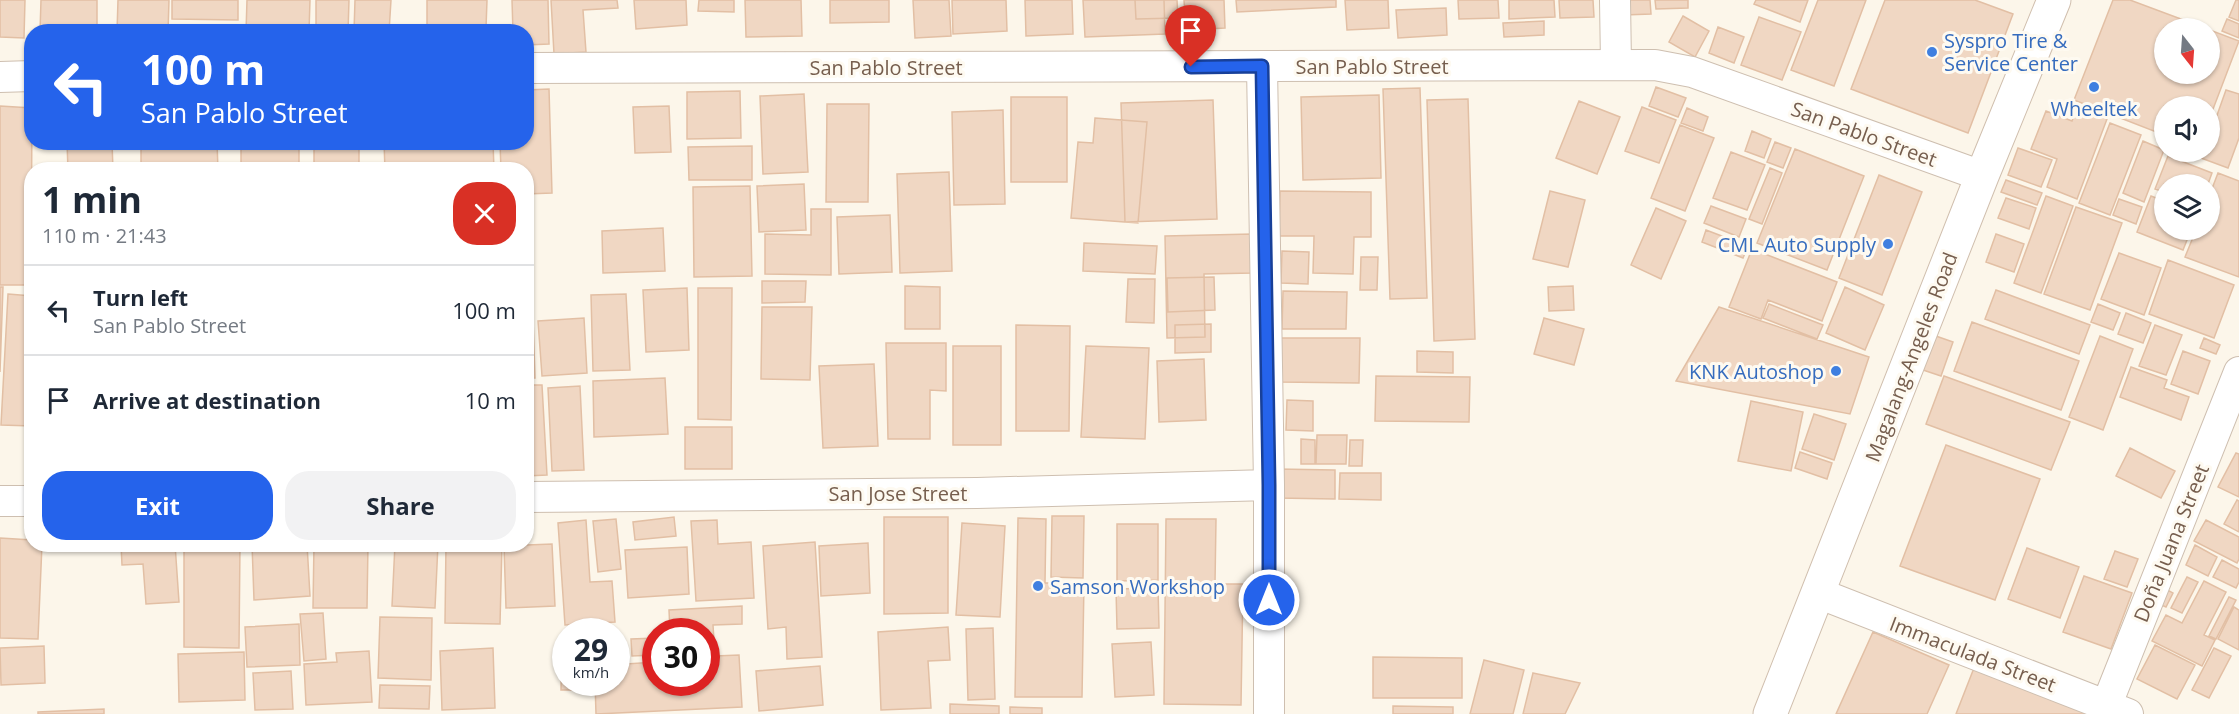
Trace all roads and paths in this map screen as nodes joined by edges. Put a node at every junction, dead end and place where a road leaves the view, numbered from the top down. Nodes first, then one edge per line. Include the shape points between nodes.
1 (1615, 0) edge
2 (2054, 0) edge
3 (1616, 64) junction
4 (1262, 66) junction
5 (534, 68) edge
6 (24, 76) edge
7 (0, 77) edge
8 (1982, 176) junction
9 (2239, 372) edge
10 (1269, 485) junction
11 (534, 497) edge
12 (0, 501) edge
13 (24, 501) edge
14 (1818, 593) junction
15 (2112, 711) edge
16 (1269, 714) edge
17 (1770, 714) edge

1 - 3 street
2 - 8 main road, Magalang-Angeles Road
3 - 4 street, San Pablo Street
3 - 8 street, San Pablo Street via 1655,65 1692,72
4 - 5 street, San Pablo Street
4 - 10 street
6 - 7 street
8 - 14 main road, Magalang-Angeles Road
9 - 15 street, Doña Juana Street
10 - 11 street, San Jose Street via 977,493
10 - 16 street
12 - 13 street
14 - 15 street, Immaculada Street
14 - 17 main road, Magalang-Angeles Road

